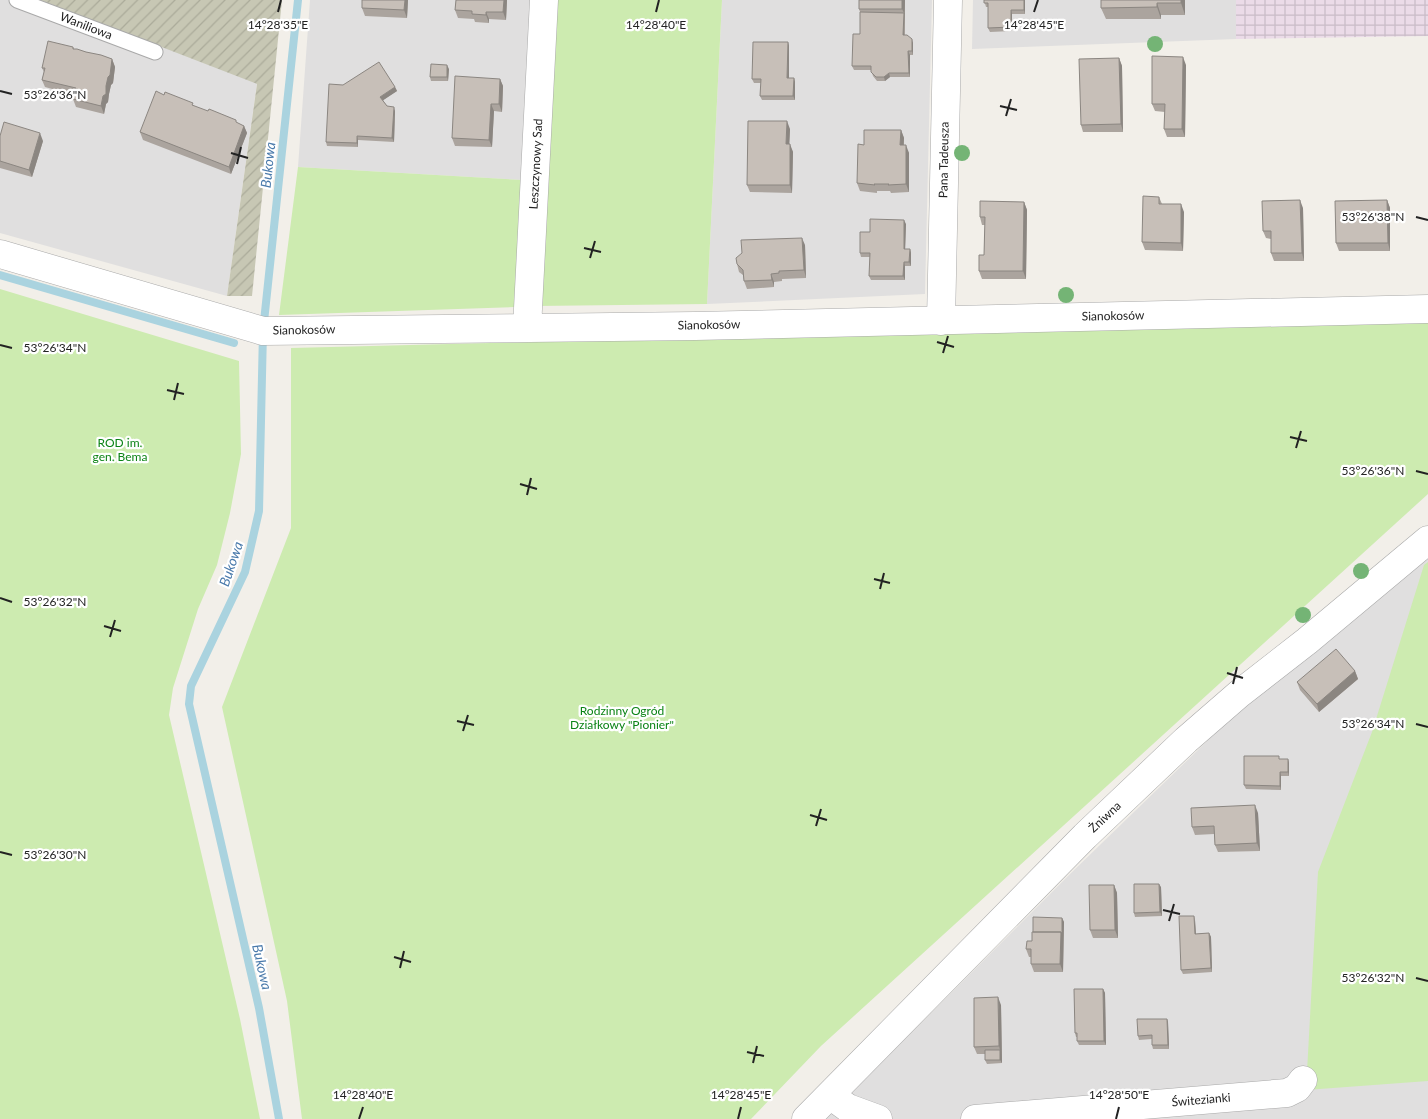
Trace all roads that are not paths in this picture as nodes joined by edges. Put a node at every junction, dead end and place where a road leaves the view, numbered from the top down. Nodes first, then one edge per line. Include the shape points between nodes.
1 (17, 0) edge
2 (544, 0) edge
3 (948, 0) edge
4 (155, 52) dead end
5 (0, 254) edge
6 (1428, 309) edge
7 (941, 321) junction
8 (527, 328) junction
9 (1428, 540) edge
10 (1303, 1080) dead end
11 (830, 1096) junction
12 (806, 1119) edge
13 (878, 1119) edge
14 (975, 1119) edge

1 - 4 lane, Waniliowa
2 - 8 street, Leszczynowy Sad
3 - 7 street, Pana Tadeusza
5 - 8 street, Sianokosów via 263,331
6 - 7 street, Sianokosów
7 - 8 street, Sianokosów
9 - 11 street, Żniwna via 1186,740 1085,836
10 - 14 street, Świtezianki via 1287,1093
11 - 12 street, Żniwna
11 - 13 street via 848,1108

